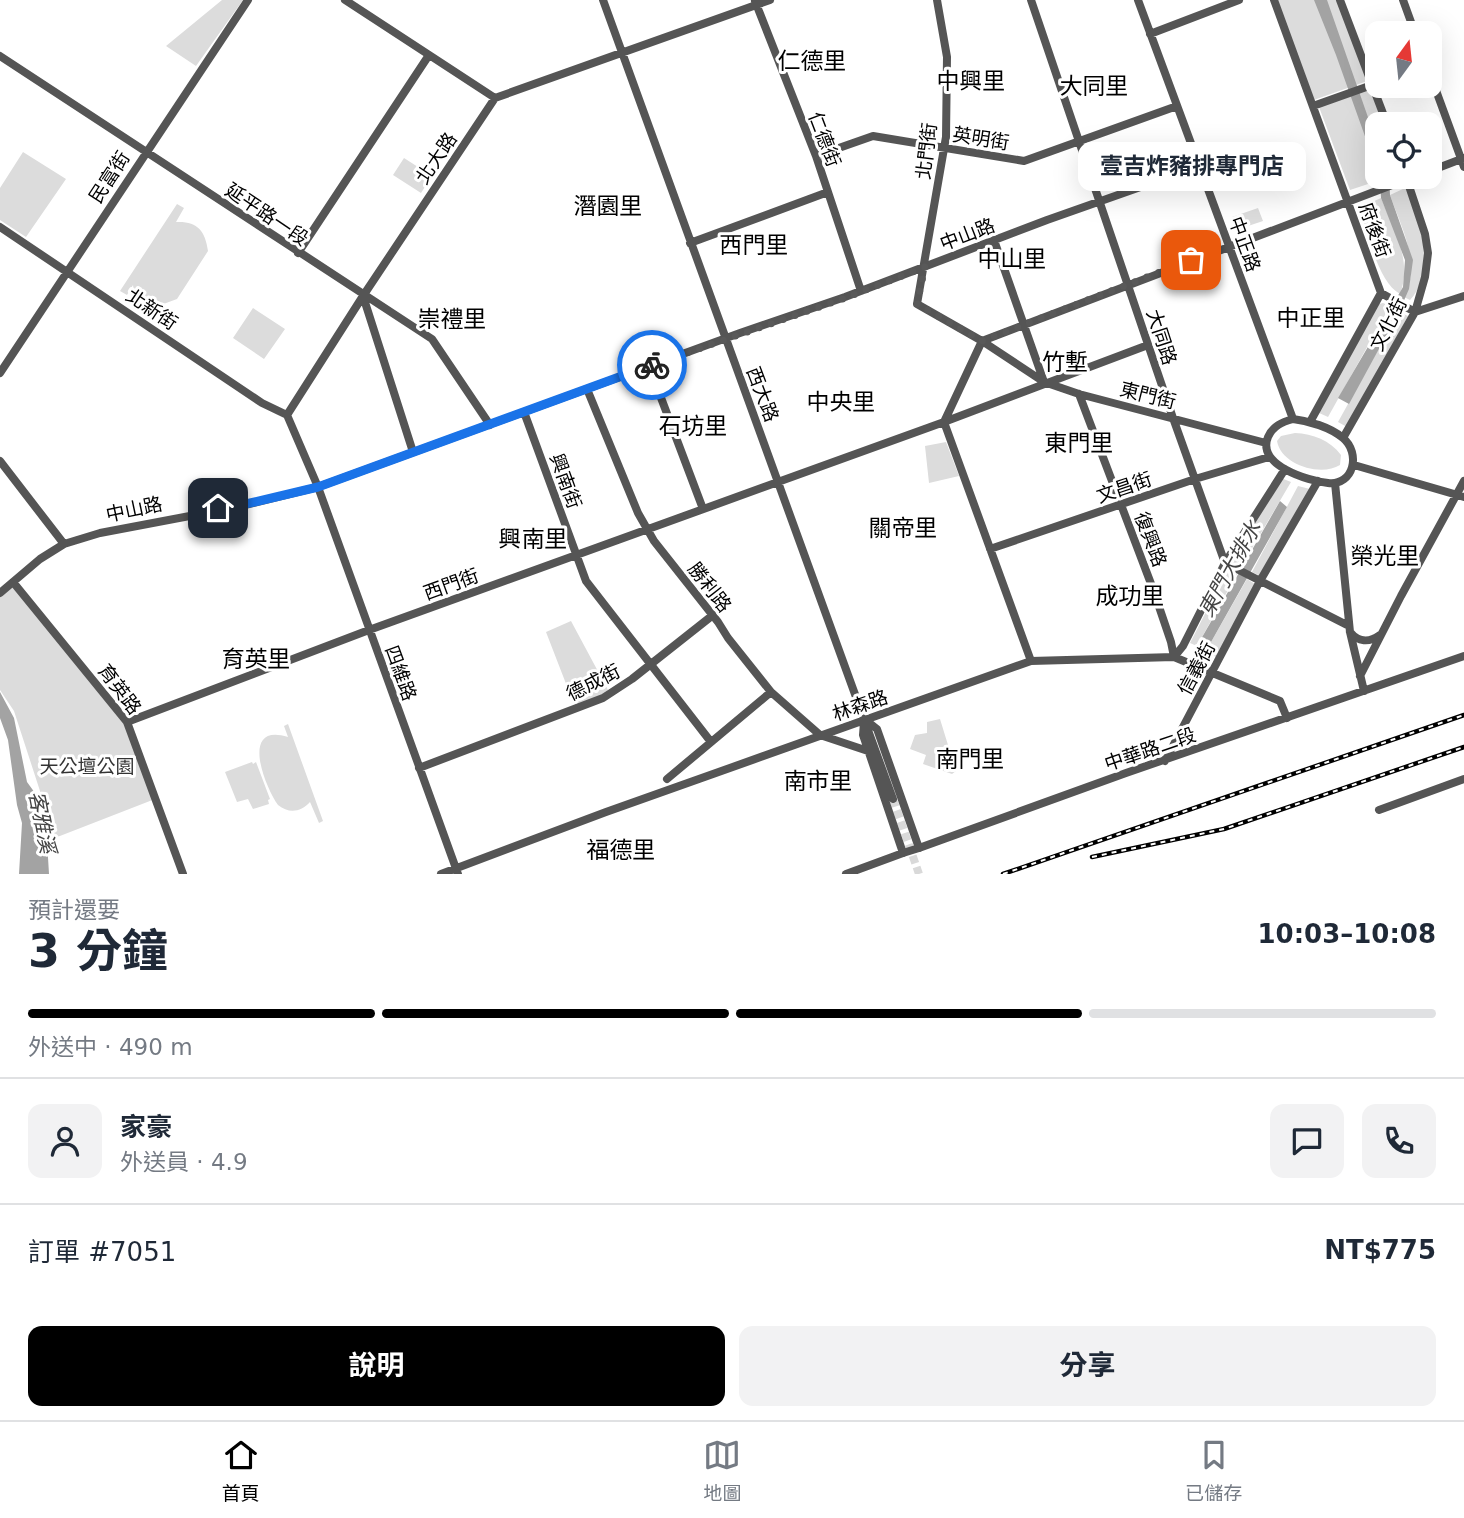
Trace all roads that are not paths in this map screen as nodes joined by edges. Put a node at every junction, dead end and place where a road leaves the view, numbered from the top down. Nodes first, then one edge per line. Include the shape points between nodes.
1 (248, 0) edge
2 (345, 0) edge
3 (603, 0) edge
4 (770, 0) edge
5 (937, 0) edge
6 (1031, 0) edge
7 (1138, 0) edge
8 (1238, 0) edge
9 (1274, 0) edge
10 (1340, 0) edge
11 (1403, 0) edge
12 (755, 2) edge
13 (1411, 21) edge
14 (1150, 34) junction
15 (621, 53) junction
16 (429, 55) junction
17 (0, 56) edge
18 (1365, 77) edge
19 (1365, 87) edge
20 (495, 98) junction
21 (1439, 98) edge
22 (1177, 106) junction
23 (1313, 106) junction
24 (1079, 141) junction
25 (944, 149) junction
26 (145, 152) junction
27 (816, 156) junction
28 (1463, 161) edge
29 (1200, 166) junction
30 (1442, 167) edge
31 (1379, 189) edge
32 (1412, 189) edge
33 (828, 192) junction
34 (1100, 202) junction
35 (1348, 202) junction
36 (0, 228) edge
37 (994, 240) junction
38 (690, 243) junction
39 (1228, 246) junction
40 (298, 253) junction
41 (925, 267) junction
42 (67, 272) junction
43 (1129, 285) junction
44 (861, 291) junction
45 (1381, 293) junction
46 (363, 296) junction
47 (1464, 296) edge
48 (917, 304) joint
49 (1415, 312) junction
50 (1023, 324) junction
51 (725, 339) junction
52 (982, 341) junction
53 (1147, 345) junction
54 (649, 366) junction
55 (0, 373) edge
56 (1044, 382) junction
57 (587, 389) junction
58 (1079, 394) junction
59 (524, 412) junction
60 (287, 415) junction
61 (1173, 418) junction
62 (1293, 419) junction
63 (944, 422) junction
64 (1310, 422) junction
65 (489, 425) junction
66 (1343, 438) junction
67 (1266, 443) junction
68 (413, 452) junction
69 (1269, 457) junction
70 (0, 461) edge
71 (1354, 465) junction
72 (1285, 469) junction
73 (1195, 479) junction
74 (778, 481) junction
75 (1318, 481) junction
76 (1464, 481) edge
77 (1335, 483) junction
78 (318, 487) junction
79 (1460, 496) edge
80 (1121, 505) junction
81 (703, 509) junction
82 (647, 529) junction
83 (64, 544) junction
84 (990, 549) junction
85 (576, 555) junction
86 (1225, 563) junction
87 (1259, 581) junction
88 (13, 582) junction
89 (0, 593) edge
90 (713, 614) junction
91 (1349, 629) junction
92 (369, 630) junction
93 (1381, 634) junction
94 (1464, 656) edge
95 (1174, 657) junction
96 (1031, 661) junction
97 (651, 664) junction
98 (1211, 673) junction
99 (1360, 676) junction
100 (1364, 691) junction
101 (771, 692) junction
102 (1287, 718) junction
103 (864, 719) junction
104 (127, 722) junction
105 (820, 736) junction
106 (711, 742) junction
107 (868, 751) junction
108 (1165, 761) junction
109 (419, 768) junction
110 (667, 779) dead end
111 (1464, 779) edge
112 (893, 799) tunnel mouth
113 (1379, 810) dead end
114 (919, 848) junction
115 (903, 853) junction
116 (458, 873) edge
117 (183, 874) edge
118 (441, 874) edge
119 (846, 874) edge

1 - 26 street, 民富街
2 - 16 street
3 - 15 street, 西大路
4 - 12 street
5 - 25 street, 北門街 via 947,57
6 - 24 street, 大同路
7 - 14 street, 中正路
8 - 14 street
9 - 23 street, 府後街
10 - 18 street
11 - 13 street
12 - 15 street
12 - 27 street, 仁德街
14 - 22 street, 中正路
15 - 20 street
15 - 38 street, 西大路
16 - 20 street
16 - 40 street
17 - 26 street, 延平路一段
19 - 23 street
20 - 46 street, 北大路
21 - 28 street
22 - 24 street, 英明街
22 - 29 street, 中正路
23 - 35 street, 府後街
24 - 25 street, 英明街 via 1024,161
24 - 34 street, 大同路
25 - 27 street, 英明街 via 873,136
25 - 41 street, 北門街
26 - 40 street, 延平路一段
26 - 42 street, 民富街
27 - 33 street, 仁德街
28 - 30 street
29 - 34 street, 中山路
29 - 39 street, 中正路
31 - 35 street
32 - 49 street, 文化街 via 1427,253
33 - 38 street
33 - 44 street, 仁德街
34 - 37 street, 中山路
34 - 43 street, 大同路
35 - 39 street
35 - 45 street, 府後街
36 - 42 street, 北新街
37 - 41 street, 中山路
37 - 50 street
38 - 51 street, 西大路
39 - 43 street
39 - 62 street, 中正路
40 - 46 street, 延平路一段
41 - 44 street, 中山路
41 - 48 street, 北門街
42 - 55 street, 民富街
42 - 60 street, 北新街 via 262,403
43 - 50 street
43 - 53 street, 大同路
44 - 51 street, 中山路
45 - 49 street
45 - 64 street
46 - 60 street, 北大路
46 - 65 street, 延平路一段 via 432,340
46 - 68 street
47 - 49 street
48 - 52 street, 東門街
49 - 66 street, 文化街
50 - 52 street
50 - 56 street
51 - 54 street, 中山路
51 - 74 street, 西大路
52 - 56 street, 東門街
52 - 63 street
53 - 56 street, 西門街
53 - 61 street, 大同路
54 - 57 street, 中山路
54 - 81 street
56 - 58 street, 東門街
56 - 63 street, 西門街
57 - 59 street, 中山路
57 - 82 street, 勝利路
58 - 61 street, 東門街
58 - 80 street, 復興路
59 - 65 street, 中山路
59 - 85 street, 興南街
60 - 78 street
61 - 67 street, 東門街
61 - 73 street, 大同路
62 - 64 street
62 - 67 street via 1272,430
63 - 74 street, 西門街
63 - 84 street
64 - 66 street
65 - 68 street, 中山路
66 - 71 street
67 - 69 street
68 - 78 street, 中山路
69 - 72 street
69 - 73 street, 文昌街
70 - 83 street
71 - 77 street
71 - 79 street
72 - 75 street
72 - 86 street
73 - 80 street, 文昌街
73 - 86 street, 大同路
74 - 81 street, 西門街
74 - 103 street, 西大路
75 - 77 street
75 - 87 street, 信義街
76 - 79 street
77 - 91 street
78 - 83 street, 中山路
78 - 92 street, 四維路
79 - 93 street
80 - 84 street, 文昌街
80 - 95 street, 復興路
81 - 82 street, 西門街
82 - 85 street, 西門街
82 - 90 street, 勝利路
83 - 88 street, 中山路
84 - 96 street
85 - 92 street, 西門街
85 - 97 street, 興南街 via 586,581
86 - 87 street
86 - 95 street
87 - 91 street
87 - 98 street, 信義街
88 - 89 street, 中山路
88 - 104 street, 育英路
90 - 97 street, 德成街
90 - 101 street, 勝利路
91 - 93 street via 1363,641
91 - 99 street
92 - 104 street, 西門街
92 - 109 street, 四維路
93 - 99 street
94 - 100 street, 中華路二段
95 - 96 street, 林森路
95 - 98 street, 林森路
96 - 103 street, 林森路
97 - 106 street, 興南街
97 - 109 street, 德成街 via 603,698
98 - 102 street, 林森路 via 1280,701
98 - 108 street, 信義街
99 - 100 street
100 - 102 street, 中華路二段
101 - 105 street, 勝利路
101 - 106 street
102 - 108 street, 中華路二段
103 - 105 street, 林森路
103 - 107 street, 西大路
103 - 112 street, 西大路
103 - 114 street, 西大路 via 877,730
104 - 117 street, 育英路
105 - 107 street, 勝利路
105 - 116 street, 林森路
106 - 110 street
107 - 115 street, 西大路
108 - 114 street, 中華路二段
109 - 116 street, 四維路
111 - 113 street
114 - 115 street, 中華路二段, bridge
115 - 119 street, 中華路二段
116 - 118 street, 林森路

